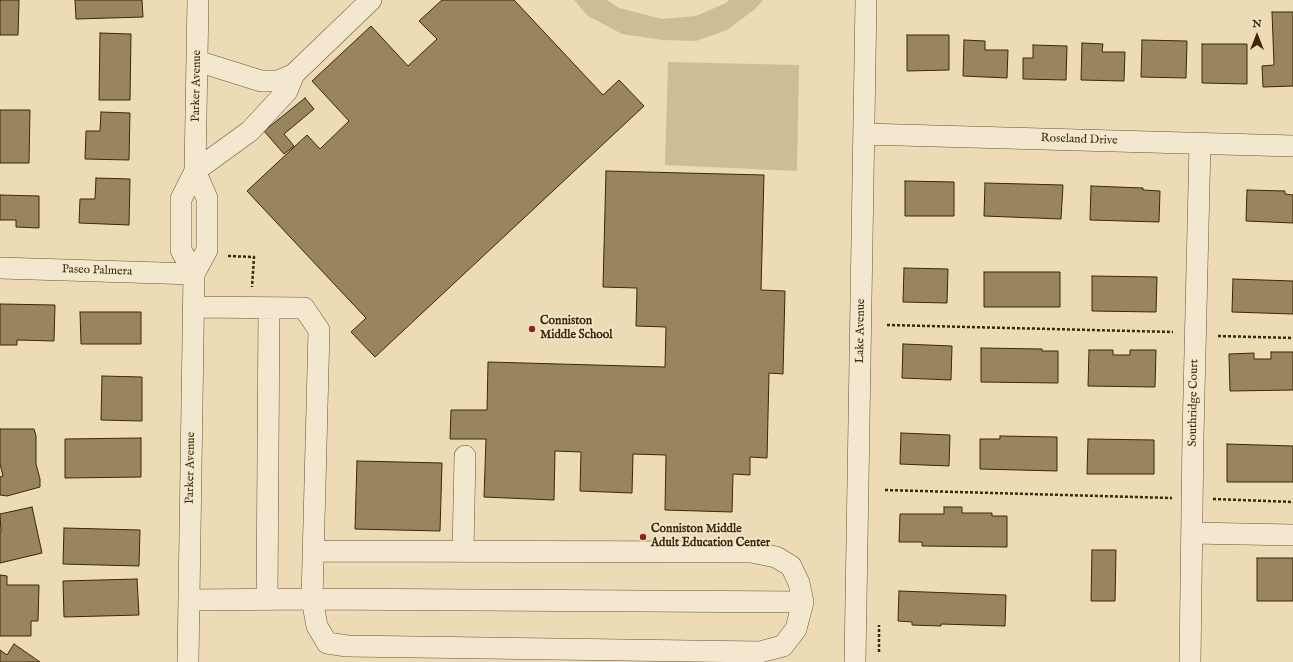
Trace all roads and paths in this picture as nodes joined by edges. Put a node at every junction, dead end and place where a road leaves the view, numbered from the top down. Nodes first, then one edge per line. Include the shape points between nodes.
1 (198, 0) edge
2 (371, 0) edge
3 (866, 0) edge
4 (197, 61) junction
5 (294, 74) junction
6 (864, 134) junction
7 (1200, 143) junction
8 (1293, 146) edge
9 (196, 171) junction
10 (0, 268) edge
11 (194, 274) junction
12 (193, 307) junction
13 (269, 308) junction
14 (887, 325) dead end
15 (1180, 332) dead end
16 (1215, 336) dead end
17 (1293, 338) edge
18 (465, 456) dead end
19 (884, 490) dead end
20 (1177, 498) dead end
21 (1210, 499) dead end
22 (1293, 502) edge
23 (1192, 533) junction
24 (1293, 535) edge
25 (313, 551) junction
26 (463, 551) junction
27 (267, 599) junction
28 (312, 599) junction
29 (188, 600) junction
30 (803, 602) junction
31 (188, 662) edge
32 (855, 662) edge
33 (1190, 662) edge

1 - 4 street, Parker Avenue
2 - 5 street
3 - 6 street, Lake Avenue
4 - 5 street via 261,81 278,81
4 - 9 street, Parker Avenue
5 - 9 street via 287,91 250,131
6 - 7 street, Roseland Drive
6 - 32 street, Lake Avenue
7 - 8 street, Roseland Drive
7 - 23 street, Southridge Court
9 - 11 street, Parker Avenue via 207,198 207,250
10 - 11 street, Paseo Palmera
11 - 12 street, Parker Avenue
12 - 13 street
12 - 29 street, Parker Avenue
13 - 25 street via 304,308 320,330
13 - 27 street
14 - 15 path
16 - 17 path
18 - 26 street
19 - 20 path
21 - 22 path
23 - 24 street
23 - 33 street, Southridge Court
25 - 26 street
25 - 28 street
26 - 30 street via 751,552 776,557 791,566 799,583
27 - 28 street
27 - 29 street
28 - 30 street
28 - 30 street via 317,626 327,643 347,646 760,652 783,646 796,629
29 - 31 street, Parker Avenue

